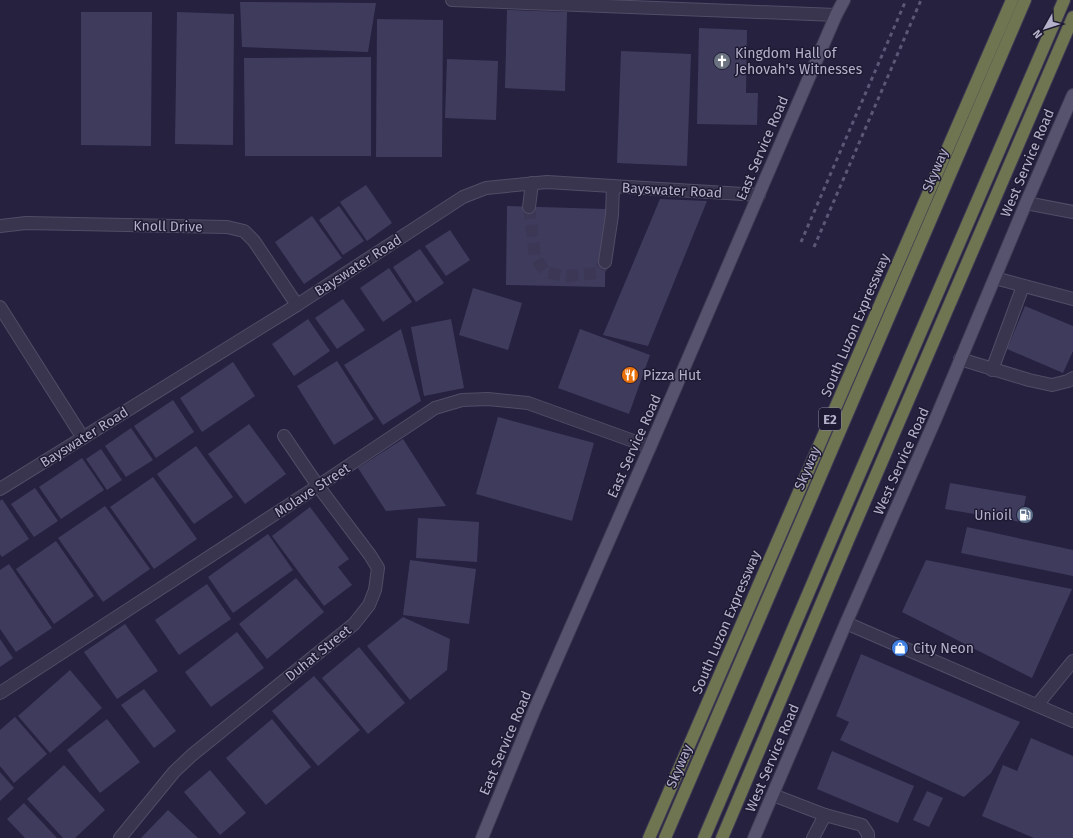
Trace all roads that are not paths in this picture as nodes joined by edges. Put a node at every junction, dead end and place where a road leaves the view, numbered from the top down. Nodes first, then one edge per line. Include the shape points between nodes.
1 (452, 0) edge
2 (844, 0) edge
3 (1012, 0) edge
4 (1025, 0) edge
5 (1064, 0) edge
6 (836, 15) junction
7 (1073, 17) edge
8 (1073, 95) edge
9 (532, 183) junction
10 (612, 186) junction
11 (759, 195) junction
12 (1026, 203) junction
13 (529, 207) tunnel mouth
14 (1073, 212) edge
15 (0, 226) edge
16 (605, 262) tunnel mouth
17 (995, 278) junction
18 (1023, 286) junction
19 (1073, 299) edge
20 (297, 305) junction
21 (0, 307) edge
22 (960, 359) junction
23 (992, 370) junction
24 (1073, 378) edge
25 (284, 436) dead end
26 (83, 438) junction
27 (650, 447) junction
28 (318, 486) junction
29 (0, 489) edge
30 (846, 623) junction
31 (1073, 661) edge
32 (0, 694) edge
33 (1037, 704) junction
34 (1073, 720) edge
35 (773, 795) junction
36 (825, 815) junction
37 (120, 838) edge
38 (482, 838) edge
39 (649, 838) edge
40 (665, 838) edge
41 (704, 838) edge
42 (722, 838) edge
43 (754, 838) edge
44 (813, 838) edge
45 (868, 838) edge

1 - 6 street
2 - 6 main road, East Service Road
3 - 39 highway, South Luzon Expressway / E2
4 - 40 highway, Skyway / E2
5 - 41 highway
6 - 11 main road, East Service Road
7 - 42 highway
8 - 12 main road, West Service Road
9 - 10 street, Bayswater Road
9 - 13 street
9 - 20 street, Bayswater Road via 486,188 463,197
10 - 11 street, Bayswater Road
10 - 16 street via 612,215
11 - 27 main road, East Service Road
12 - 14 street
12 - 17 main road, West Service Road
15 - 20 street, Knoll Drive via 26,223 227,227 244,231 254,241
17 - 18 street
17 - 22 main road, West Service Road
18 - 19 street
18 - 23 street
20 - 26 street, Bayswater Road
21 - 26 street
22 - 23 street
22 - 30 main road, West Service Road
23 - 24 street via 1052,385 1068,382
25 - 28 street, Duhat Street
26 - 29 street, Bayswater Road
27 - 28 street, Molave Street via 528,403 462,400 435,408
27 - 38 main road, East Service Road via 534,711
28 - 32 street, Molave Street
28 - 37 street, Duhat Street via 378,568 375,590 369,604 354,624 183,763
30 - 33 street
30 - 35 main road, West Service Road
31 - 33 street
33 - 34 street
35 - 36 street
35 - 43 main road, West Service Road
36 - 44 street
36 - 45 street via 862,825

